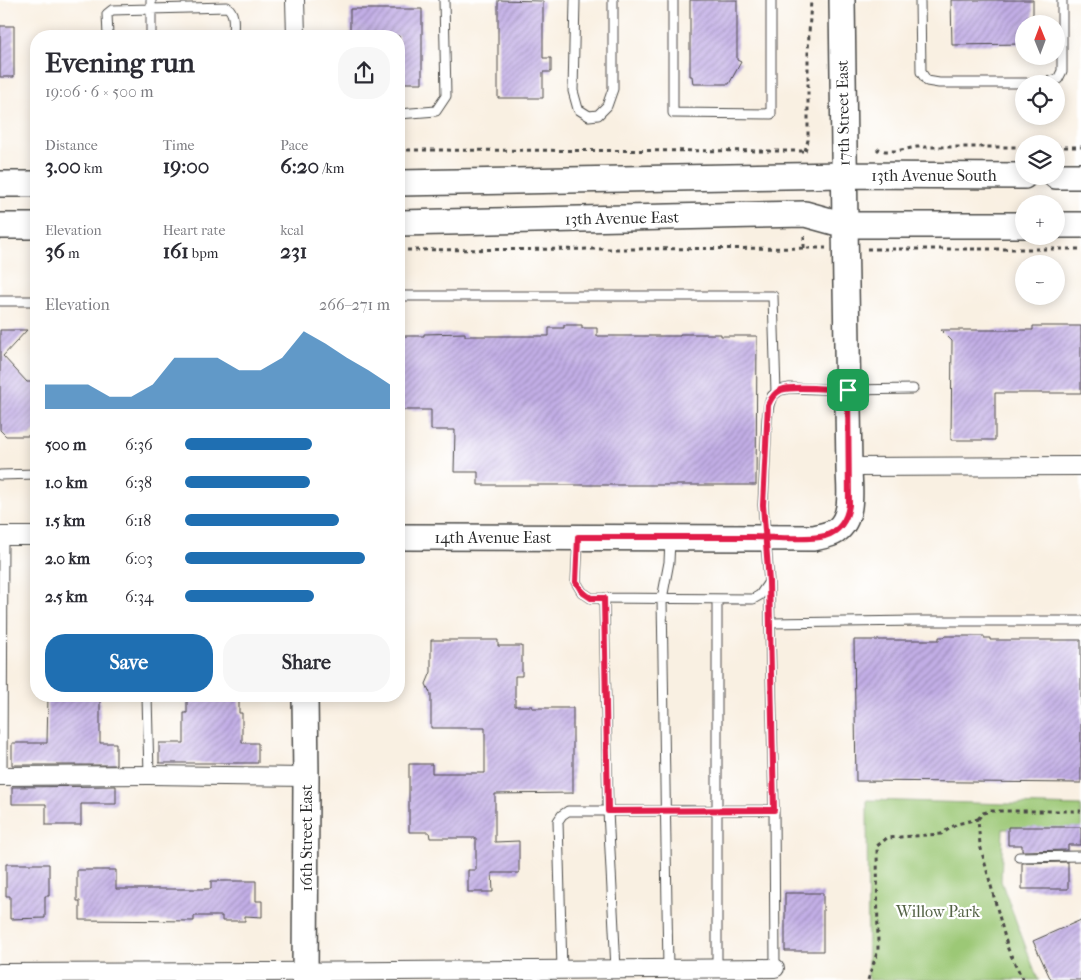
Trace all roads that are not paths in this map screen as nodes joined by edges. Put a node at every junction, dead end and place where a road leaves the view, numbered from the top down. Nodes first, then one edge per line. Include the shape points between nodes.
1 (151, 0) edge
2 (295, 0) edge
3 (444, 0) edge
4 (575, 0) edge
5 (613, 0) edge
6 (673, 0) edge
7 (771, 0) edge
8 (842, 0) edge
9 (920, 0) edge
10 (1062, 0) edge
11 (151, 10) junction
12 (108, 30) edge
13 (151, 30) edge
14 (233, 30) edge
15 (296, 30) edge
16 (405, 114) edge
17 (844, 175) junction
18 (1015, 176) edge
19 (1065, 176) edge
20 (1081, 176) edge
21 (405, 183) edge
22 (0, 184) edge
23 (30, 184) edge
24 (405, 223) edge
25 (845, 225) junction
26 (1015, 225) edge
27 (1065, 225) edge
28 (0, 226) edge
29 (30, 226) edge
30 (1081, 226) edge
31 (405, 296) edge
32 (0, 301) edge
33 (30, 302) edge
34 (913, 389) dead end
35 (848, 390) junction
36 (776, 393) junction
37 (1081, 466) edge
38 (849, 467) junction
39 (0, 474) edge
40 (30, 474) edge
41 (2, 536) edge
42 (30, 536) edge
43 (405, 537) edge
44 (578, 537) junction
45 (670, 537) junction
46 (766, 537) junction
47 (769, 582) junction
48 (604, 598) junction
49 (662, 598) junction
50 (717, 599) junction
51 (1081, 622) edge
52 (770, 623) junction
53 (147, 702) edge
54 (305, 702) edge
55 (149, 775) junction
56 (1, 776) edge
57 (306, 778) junction
58 (665, 810) junction
59 (717, 810) junction
60 (774, 810) junction
61 (608, 811) junction
62 (1081, 856) edge
63 (1019, 857) dead end
64 (717, 968) junction
65 (775, 968) joint
66 (616, 969) junction
67 (668, 969) junction
68 (562, 970) junction
69 (0, 973) edge
70 (305, 976) edge

1 - 11 lane
2 - 15 street
3 - 16 lane via 446,96 436,111
4 - 5 lane via 573,91 578,109 589,116 598,115 607,106 614,89
6 - 7 lane via 673,113 771,114
8 - 17 main road, 17th Street East
9 - 10 lane via 921,72 927,81 939,83 1043,83 1058,79 1062,71
11 - 12 lane via 112,10 107,14
11 - 13 lane
11 - 14 lane via 226,7 232,14
17 - 18 main road, 13th Avenue South
17 - 21 main road
17 - 25 main road, 17th Street East
19 - 20 main road
22 - 23 main road
24 - 25 main road, 13th Avenue East via 805,214
25 - 26 main road
25 - 35 main road, 17th Street East
27 - 30 main road
28 - 29 main road
31 - 36 lane via 773,296
32 - 33 lane
34 - 35 lane
35 - 36 lane via 790,388
35 - 38 main road, 14th Avenue East
36 - 46 lane via 768,405 767,419 763,505
37 - 38 street
38 - 46 main road, 14th Avenue East via 848,515 836,531 814,538
39 - 40 lane
41 - 42 street
41 - 56 lane
43 - 44 main road, 14th Avenue East
44 - 45 main road, 14th Avenue East
44 - 48 lane via 576,582 591,598
45 - 46 main road, 14th Avenue East
45 - 49 lane
46 - 47 lane
47 - 50 lane via 753,599
47 - 52 lane
48 - 49 lane
48 - 61 lane
49 - 50 lane
49 - 58 lane
50 - 59 lane
51 - 52 lane
52 - 60 lane
53 - 55 lane
54 - 57 main road, 16th Street East
55 - 56 street
55 - 57 street
57 - 70 main road, 16th Street East
58 - 59 lane
58 - 61 lane
58 - 67 lane
59 - 60 lane
59 - 64 lane
60 - 65 lane
61 - 66 lane
61 - 68 lane via 568,811 558,821
62 - 63 lane
64 - 65 street
64 - 67 street
66 - 67 street
66 - 68 street
68 - 70 street
69 - 70 street

